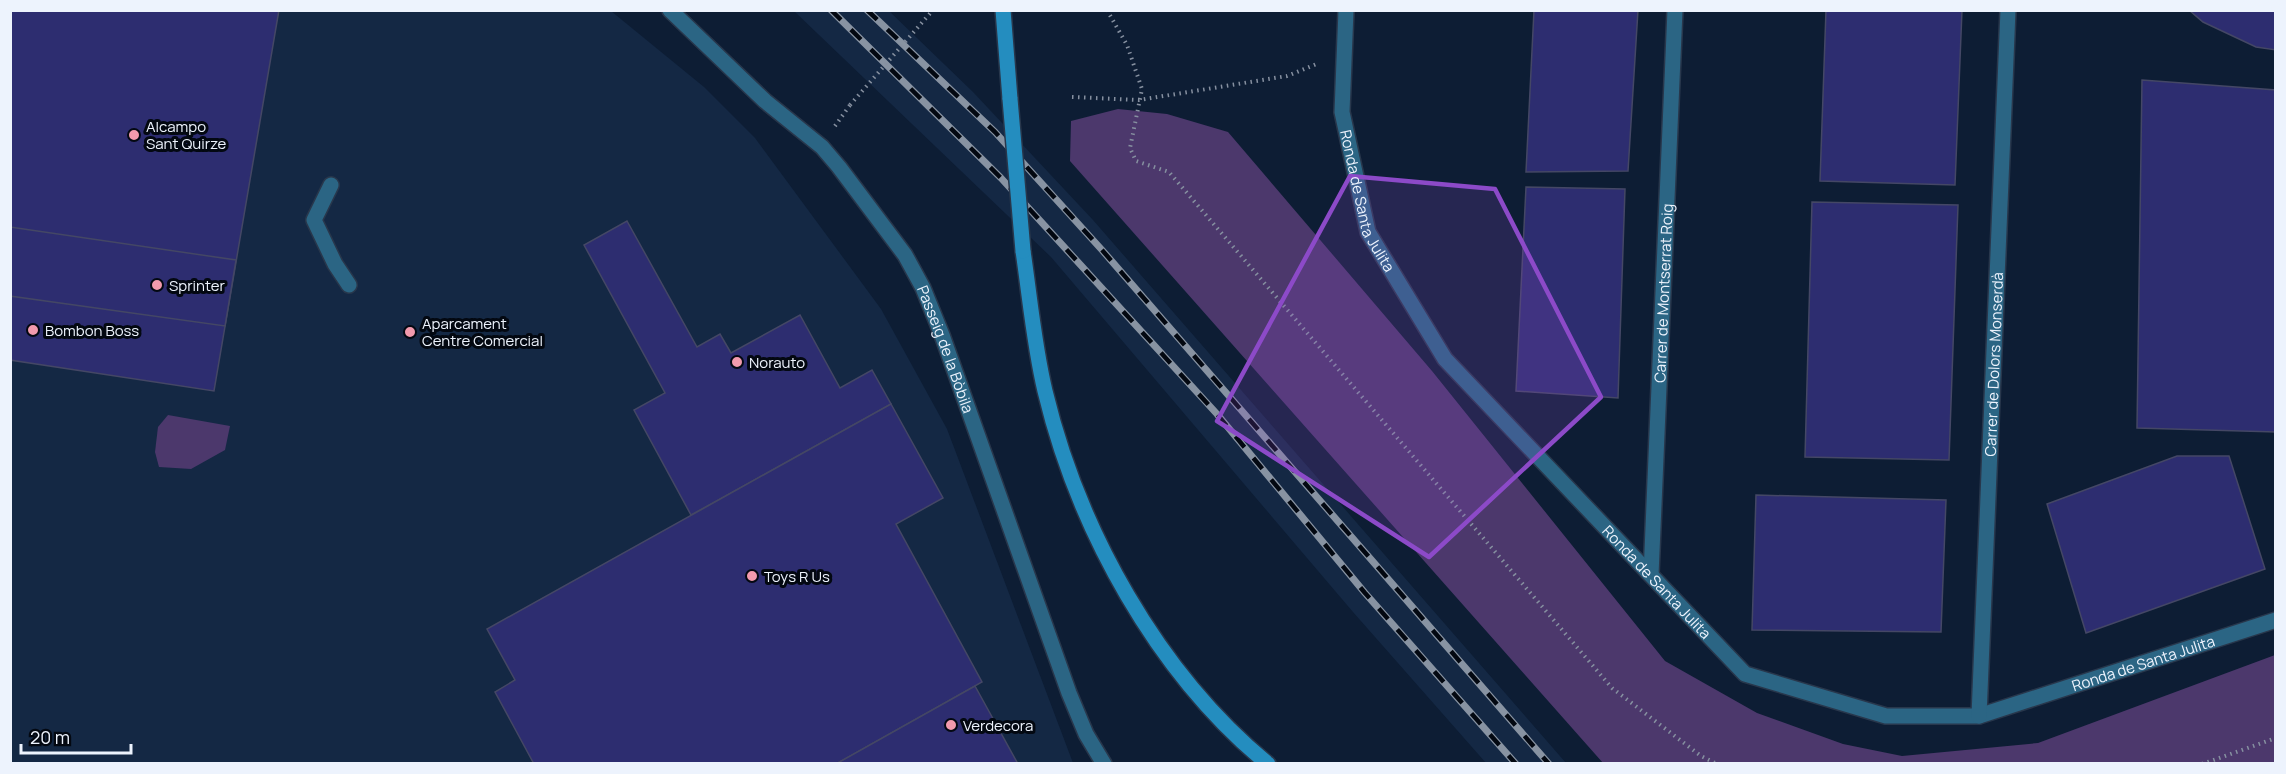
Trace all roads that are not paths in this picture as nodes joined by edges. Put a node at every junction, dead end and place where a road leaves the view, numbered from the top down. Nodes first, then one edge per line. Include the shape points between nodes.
1 (670, 10) edge
2 (1003, 10) edge
3 (1346, 10) edge
4 (1676, 10) edge
5 (2008, 10) edge
6 (331, 185) dead end
7 (350, 285) dead end
8 (1651, 575) junction
9 (2276, 620) edge
10 (1978, 716) junction
11 (1104, 764) edge
12 (1268, 764) edge

1 - 11 street, Passeig de la Bòbila via 765,101 822,147 905,255 923,288 1069,693
2 - 12 main road, bridge via 1023,251 1045,390 1059,440 1092,527 1136,609 1188,685
3 - 8 street, Ronda de Santa Julita via 1342,112 1368,232 1445,359
4 - 8 street, Carrer de Montserrat Roig
5 - 10 street, Carrer de Dolors Monserdà
6 - 7 street via 314,220
8 - 10 street, Ronda de Santa Julita via 1745,674 1886,716
9 - 10 street, Ronda de Santa Julita

